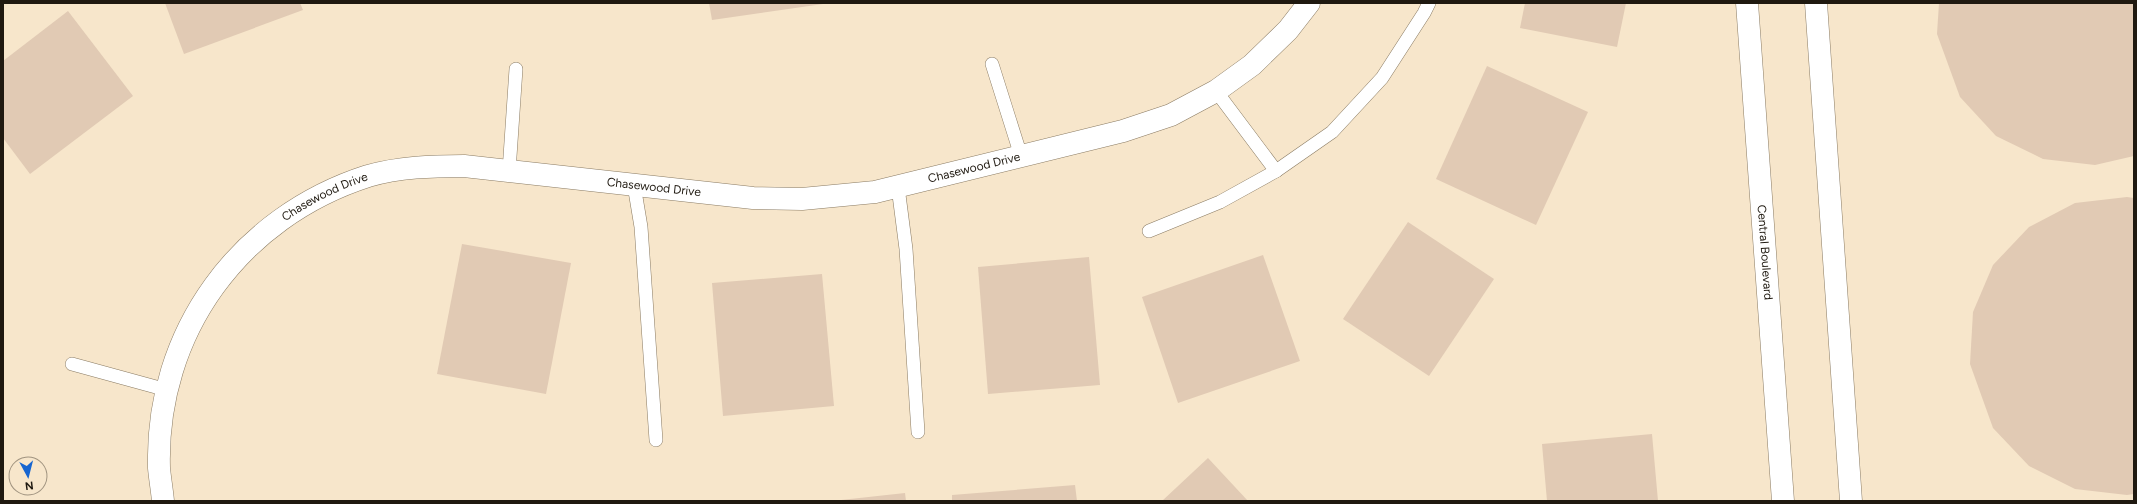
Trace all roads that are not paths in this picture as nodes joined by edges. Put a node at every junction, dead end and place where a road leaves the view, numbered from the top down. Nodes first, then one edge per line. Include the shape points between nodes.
1 (1309, 3) edge
2 (1428, 3) edge
3 (1747, 3) edge
4 (1816, 3) edge
5 (992, 64) dead end
6 (516, 69) dead end
7 (1216, 91) junction
8 (1021, 156) junction
9 (509, 171) junction
10 (1276, 171) junction
11 (634, 185) junction
12 (898, 187) junction
13 (1149, 232) dead end
14 (72, 364) dead end
15 (167, 390) junction
16 (918, 432) dead end
17 (656, 440) dead end
18 (164, 501) edge
19 (1783, 501) edge
20 (1851, 501) edge

1 - 7 street, Chasewood Drive via 1288,30 1252,65
2 - 10 lane via 1424,13 1377,83 1332,132
3 - 19 street, Central Boulevard
4 - 20 street
5 - 8 lane
6 - 9 lane
7 - 8 street, Chasewood Drive via 1171,115 1123,131
7 - 10 lane
8 - 12 street, Chasewood Drive
9 - 11 street, Chasewood Drive
9 - 15 street, Chasewood Drive via 464,166 416,167 369,176 325,193 283,217 246,248 215,284 178,351
10 - 13 lane via 1220,202
11 - 12 street, Chasewood Drive via 753,198 802,199
11 - 17 lane via 641,227
12 - 16 lane via 906,249
14 - 15 lane
15 - 18 street, Chasewood Drive via 161,421 159,469

